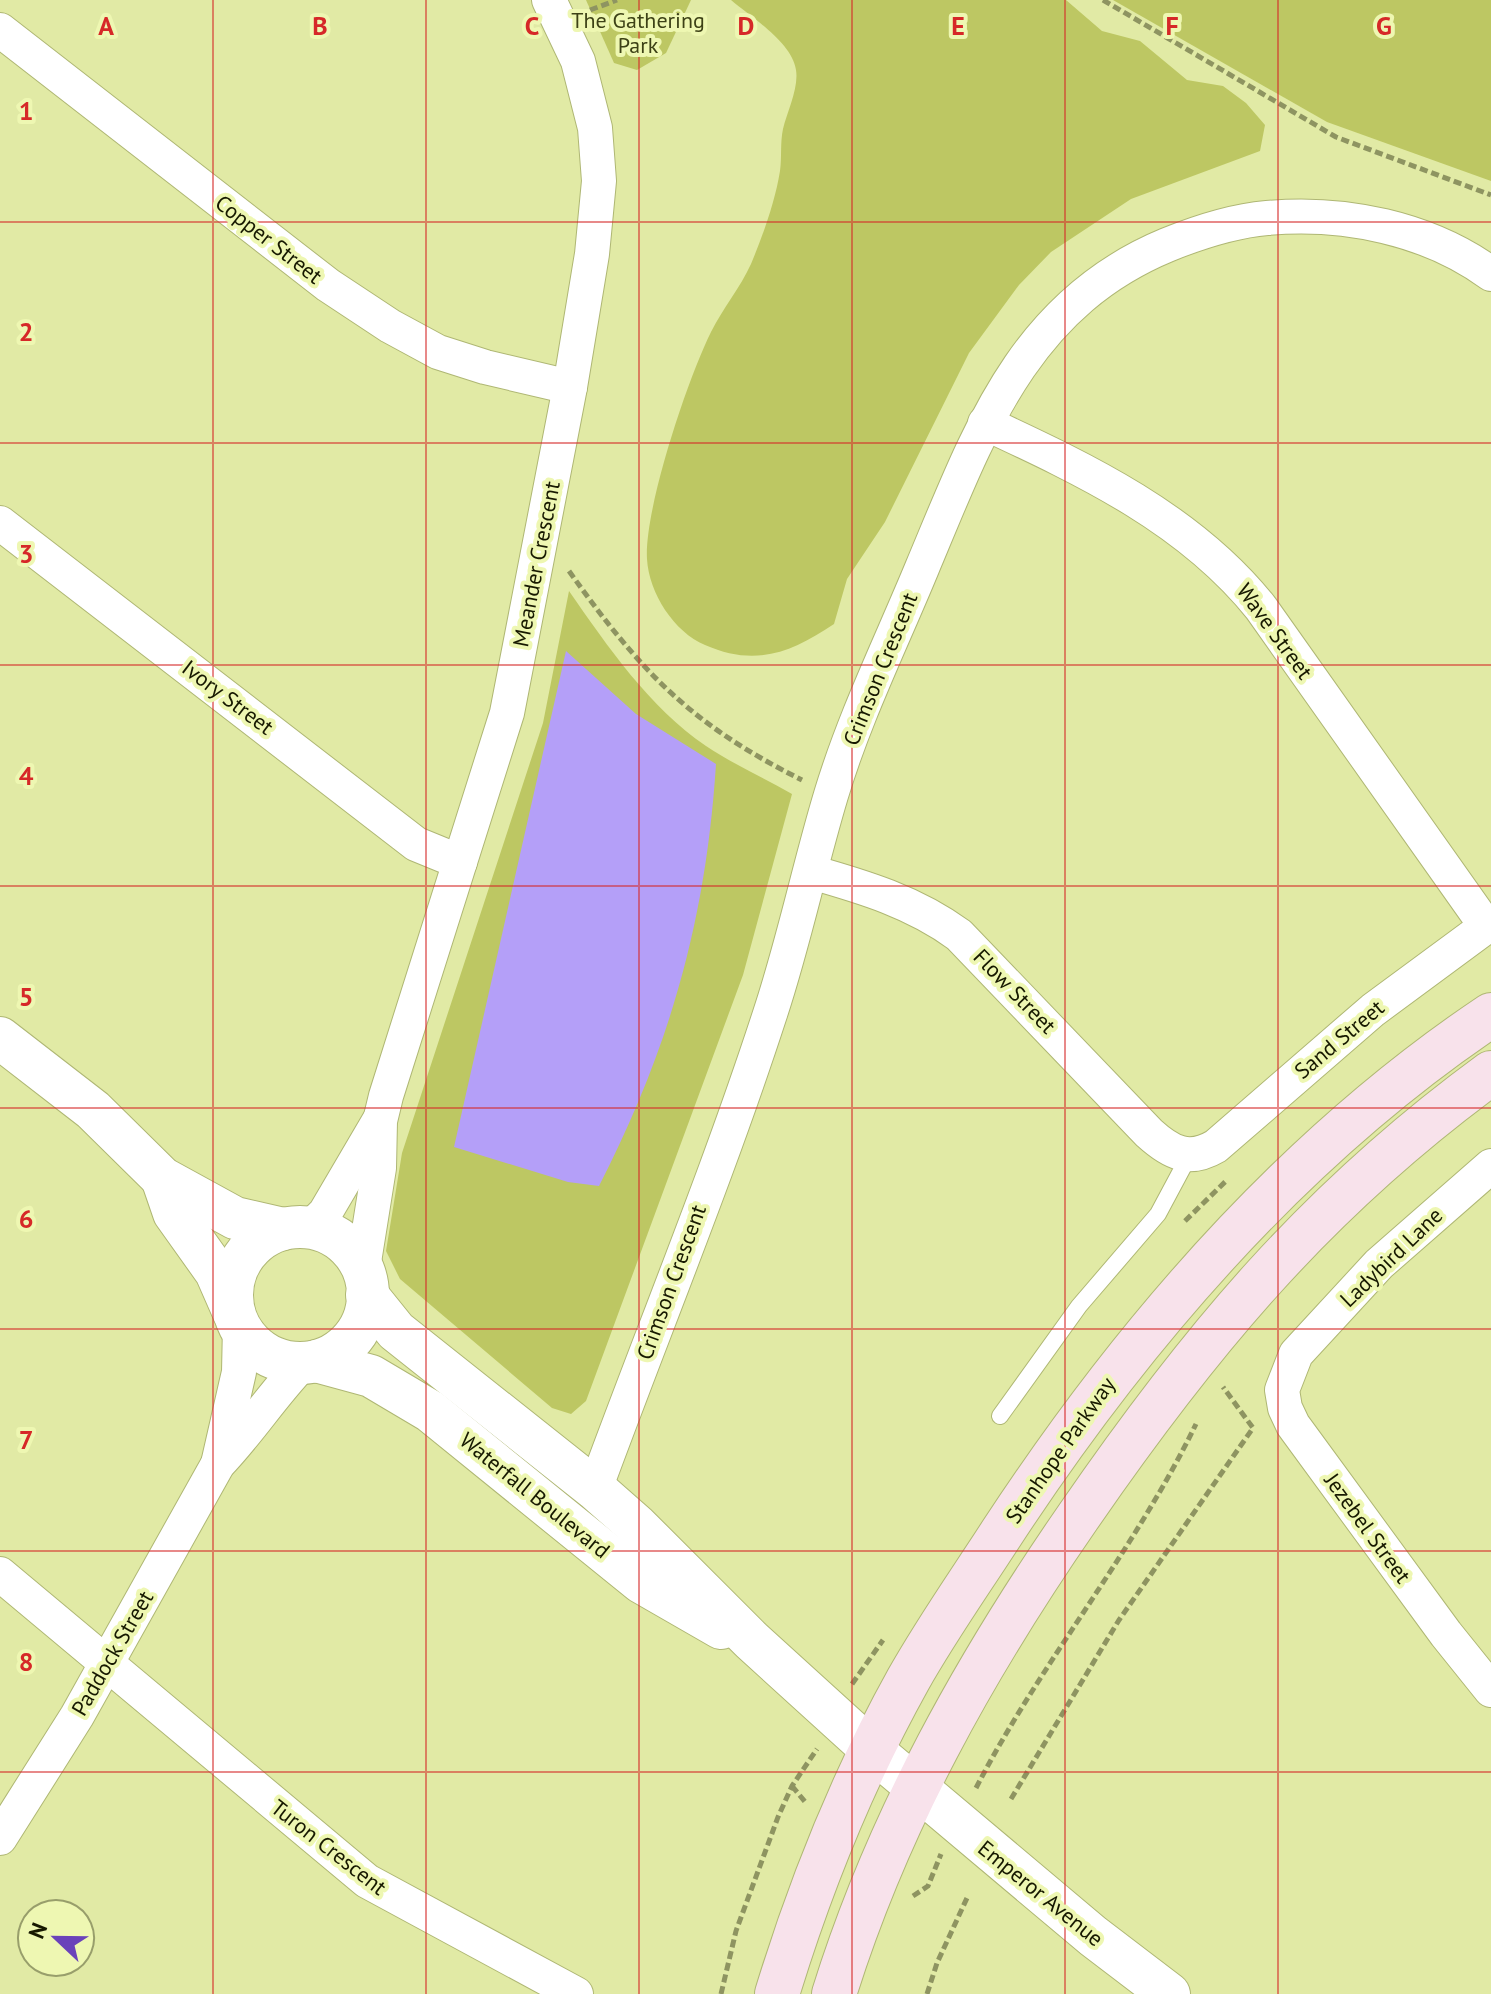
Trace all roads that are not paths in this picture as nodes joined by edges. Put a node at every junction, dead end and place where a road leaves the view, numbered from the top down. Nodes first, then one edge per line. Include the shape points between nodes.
1 (549, 0) edge
2 (0, 30) edge
3 (1491, 274) edge
4 (570, 387) junction
5 (985, 423) junction
6 (0, 523) edge
7 (460, 862) junction
8 (811, 872) junction
9 (1488, 924) edge
10 (1491, 1015) edge
11 (0, 1038) edge
12 (1491, 1073) edge
13 (380, 1121) junction
14 (1189, 1156) junction
15 (1491, 1166) edge
16 (162, 1178) junction
17 (297, 1228) junction
18 (365, 1282) junction
19 (237, 1320) junction
20 (1296, 1354) joint
21 (309, 1362) junction
22 (1000, 1416) dead end
23 (218, 1464) junction
24 (595, 1489) junction
25 (0, 1574) edge
26 (751, 1640) junction
27 (107, 1662) junction
28 (1491, 1690) edge
29 (872, 1750) junction
30 (915, 1788) junction
31 (0, 1838) edge
32 (576, 1994) edge
33 (777, 1994) edge
34 (834, 1994) edge
35 (1169, 1994) edge

1 - 4 street, Meander Crescent via 578,61 595,128 599,181
2 - 4 street, Copper Street via 328,285 390,326 438,352
3 - 5 street, Crimson Crescent via 1427,239 1356,220 1287,216 1219,227 1155,250 1090,289 1016,367
4 - 7 street, Meander Crescent via 507,713
5 - 8 street, Crimson Crescent via 853,733
5 - 9 street, Wave Street via 1151,510 1221,563 1261,608
6 - 7 street, Ivory Street via 406,837
7 - 13 street, Meander Crescent
8 - 14 street, Flow Street via 901,901 959,935 1149,1133
8 - 24 street, Crimson Crescent via 769,1017
9 - 14 street, Sand Street via 1373,1010 1216,1146
10 - 29 main road, Stanhope Parkway via 1416,1069 1297,1173 1130,1351 969,1584 910,1677
11 - 16 street via 93,1110
12 - 30 main road via 1338,1199 1204,1344 1052,1555 954,1713
13 - 17 street, Meander Crescent via 325,1213
13 - 18 street, Meander Crescent
14 - 22 lane via 1158,1214 1079,1306
15 - 20 street, Ladybird Lane via 1379,1264
16 - 17 street via 235,1218
16 - 19 street via 174,1213 216,1272
17 - 18 street via 347,1245
17 - 19 street via 258,1240 241,1261 232,1288
18 - 21 street via 357,1331 339,1350
18 - 24 street, Waterfall Boulevard via 396,1331
19 - 21 street via 265,1354
19 - 23 street, Paddock Street via 239,1372
20 - 28 street, Jezebel Street via 1282,1390 1293,1425
21 - 23 street, Paddock Street
21 - 26 street, Waterfall Boulevard via 371,1376 430,1411 641,1582 708,1623
23 - 27 street, Paddock Street
24 - 26 street, Waterfall Boulevard
25 - 27 street, Turon Crescent
26 - 29 street, Waterfall Boulevard
27 - 31 street, Paddock Street
27 - 32 street, Turon Crescent via 367,1881
29 - 30 street, Waterfall Boulevard
29 - 33 main road, Stanhope Parkway via 830,1846
30 - 34 main road via 879,1864
30 - 35 street, Emperor Avenue

